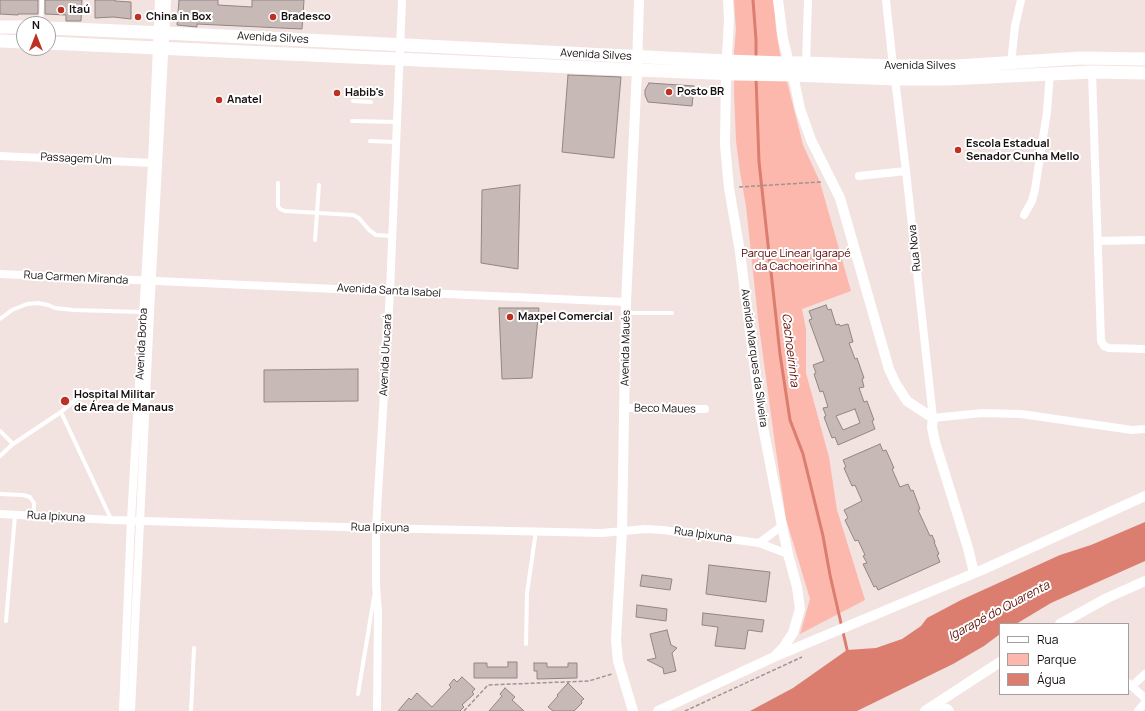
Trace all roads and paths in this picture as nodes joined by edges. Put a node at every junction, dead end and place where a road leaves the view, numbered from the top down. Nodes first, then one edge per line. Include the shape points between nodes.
1 (42, 0) edge
2 (159, 0) edge
3 (167, 0) edge
4 (402, 0) edge
5 (639, 0) edge
6 (728, 0) edge
7 (778, 0) edge
8 (808, 0) edge
9 (886, 0) edge
10 (1021, 0) edge
11 (41, 16) edge
12 (0, 26) edge
13 (16, 27) edge
14 (56, 28) edge
15 (161, 33) junction
16 (0, 41) edge
17 (16, 42) edge
18 (56, 43) edge
19 (400, 45) junction
20 (161, 49) junction
21 (400, 59) junction
22 (1145, 59) edge
23 (806, 63) junction
24 (1011, 63) junction
25 (637, 64) junction
26 (894, 66) junction
27 (731, 68) junction
28 (787, 69) junction
29 (1092, 72) junction
30 (1050, 73) junction
31 (1145, 73) edge
32 (895, 80) junction
33 (353, 101) dead end
34 (371, 102) dead end
35 (352, 121) dead end
36 (397, 122) junction
37 (370, 141) dead end
38 (396, 142) junction
39 (0, 156) edge
40 (152, 162) junction
41 (906, 171) junction
42 (859, 176) dead end
43 (832, 182) junction
44 (278, 183) dead end
45 (319, 185) dead end
46 (740, 187) dead end
47 (317, 213) junction
48 (1024, 215) dead end
49 (392, 236) junction
50 (315, 240) dead end
51 (1145, 240) edge
52 (1098, 241) junction
53 (0, 274) edge
54 (148, 281) junction
55 (390, 291) junction
56 (627, 307) junction
57 (143, 312) junction
58 (672, 313) dead end
59 (0, 319) edge
60 (1145, 349) edge
61 (87, 390) dead end
62 (624, 408) junction
63 (705, 409) dead end
64 (61, 412) junction
65 (933, 418) junction
66 (1145, 429) edge
67 (0, 431) edge
68 (13, 444) junction
69 (0, 456) edge
70 (0, 494) edge
71 (1145, 496) edge
72 (0, 514) edge
73 (15, 515) junction
74 (34, 516) junction
75 (112, 520) junction
76 (131, 520) junction
77 (140, 520) junction
78 (782, 526) junction
79 (376, 528) junction
80 (536, 531) junction
81 (622, 531) junction
82 (759, 543) junction
83 (788, 554) junction
84 (974, 573) junction
85 (1145, 581) edge
86 (376, 584) junction
87 (6, 621) dead end
88 (1062, 623) edge
89 (526, 644) dead end
90 (194, 648) dead end
91 (805, 656) dead end
92 (774, 657) junction
93 (999, 663) edge
94 (621, 670) junction
95 (1145, 674) edge
96 (1130, 684) edge
97 (358, 694) dead end
98 (1145, 698) edge
99 (1145, 703) edge
100 (929, 709) edge
101 (123, 711) edge
102 (132, 711) edge
103 (191, 711) edge
104 (377, 711) edge
105 (464, 711) edge
106 (633, 711) edge
107 (658, 711) edge
108 (685, 711) edge
109 (949, 711) edge
110 (1138, 711) edge

1 - 11 lane
2 - 15 street, Avenida Borba
3 - 15 street, Avenida Borba
4 - 19 street, Avenida Urucará
5 - 25 street, Avenida Maués
6 - 27 street, Avenida Marques da Silveira
7 - 28 street
8 - 23 street
9 - 26 street
10 - 24 street
12 - 13 main road
14 - 15 main road, Avenida Silves
15 - 19 main road, Avenida Silves
15 - 20 street, Avenida Borba
16 - 17 main road
18 - 20 main road, Avenida Silves
19 - 21 street, Avenida Urucará
19 - 25 main road, Avenida Silves
20 - 21 main road, Avenida Silves
20 - 40 street, Avenida Borba
20 - 54 street, Avenida Borba
21 - 25 main road, Avenida Silves
21 - 36 street, Avenida Urucará
22 - 24 main road, Avenida Silves via 1081,58
23 - 26 main road, Avenida Silves
23 - 28 main road, Avenida Silves
24 - 26 main road, Avenida Silves
25 - 27 main road, Avenida Silves
25 - 56 street, Avenida Maués
27 - 28 main road, Avenida Silves
27 - 78 street, Avenida Marques da Silveira via 725,144 729,188 740,252 760,411
28 - 32 main road, Avenida Silves
28 - 43 street via 809,134
29 - 30 main road, Avenida Silves
29 - 31 main road, Avenida Silves
29 - 52 street
30 - 32 main road, Avenida Silves
30 - 48 street via 1036,189
32 - 41 street, Rua Nova
33 - 34 lane
35 - 36 lane
36 - 38 street, Avenida Urucará
37 - 38 lane
38 - 49 street, Avenida Urucará
39 - 40 street, Passagem Um
40 - 54 street, Avenida Borba
41 - 42 street
41 - 65 street, Rua Nova
43 - 46 path
43 - 65 street via 840,198 889,369 907,401
44 - 47 lane via 280,210
45 - 47 lane
47 - 49 lane via 353,215 376,235
47 - 50 lane
49 - 55 street, Avenida Urucará
51 - 52 street
52 - 60 street via 1101,341 1109,348
53 - 54 street, Rua Carmen Miranda
54 - 55 street, Avenida Santa Isabel
54 - 57 street, Avenida Borba
54 - 77 street, Avenida Borba
55 - 56 street, Avenida Santa Isabel
55 - 79 street, Avenida Urucará
56 - 58 lane, Avenida Santa Isabel
56 - 62 street, Avenida Maués
57 - 59 lane via 73,310 55,308 38,302 12,310
57 - 76 street, Avenida Borba
61 - 64 lane
62 - 63 street, Beco Maues
62 - 81 street, Avenida Maués
64 - 68 lane
64 - 75 lane
65 - 66 street via 982,413 1021,414 1132,430
65 - 84 street, Rua Nova via 935,442
67 - 68 lane
68 - 69 lane
70 - 74 lane via 30,497 34,503
71 - 84 street
72 - 73 street, Rua Ipixuna
73 - 74 street, Rua Ipixuna
73 - 87 lane
74 - 75 street, Rua Ipixuna
75 - 76 street, Rua Ipixuna
76 - 77 street, Rua Ipixuna
76 - 101 street, Avenida Borba
77 - 79 street, Rua Ipixuna
77 - 102 street, Avenida Borba
78 - 82 street
78 - 83 street, Avenida Marques da Silveira
79 - 80 street, Rua Ipixuna
79 - 86 street, Avenida Urucará
80 - 81 street, Rua Ipixuna
80 - 89 lane via 527,593
81 - 82 street, Rua Ipixuna via 663,530
81 - 94 street, Avenida Maués via 616,640
82 - 83 street, Rua Ipixuna
83 - 92 street, Avenida Marques da Silveira via 800,609 793,633
84 - 92 street
85 - 88 street
86 - 97 lane
86 - 104 street, Avenida Urucará
90 - 103 lane
91 - 108 path
92 - 107 street
93 - 100 street
94 - 105 path via 589,681 488,685
94 - 106 street, Avenida Maués
95 - 96 street
96 - 98 street
99 - 110 street
100 - 109 street

